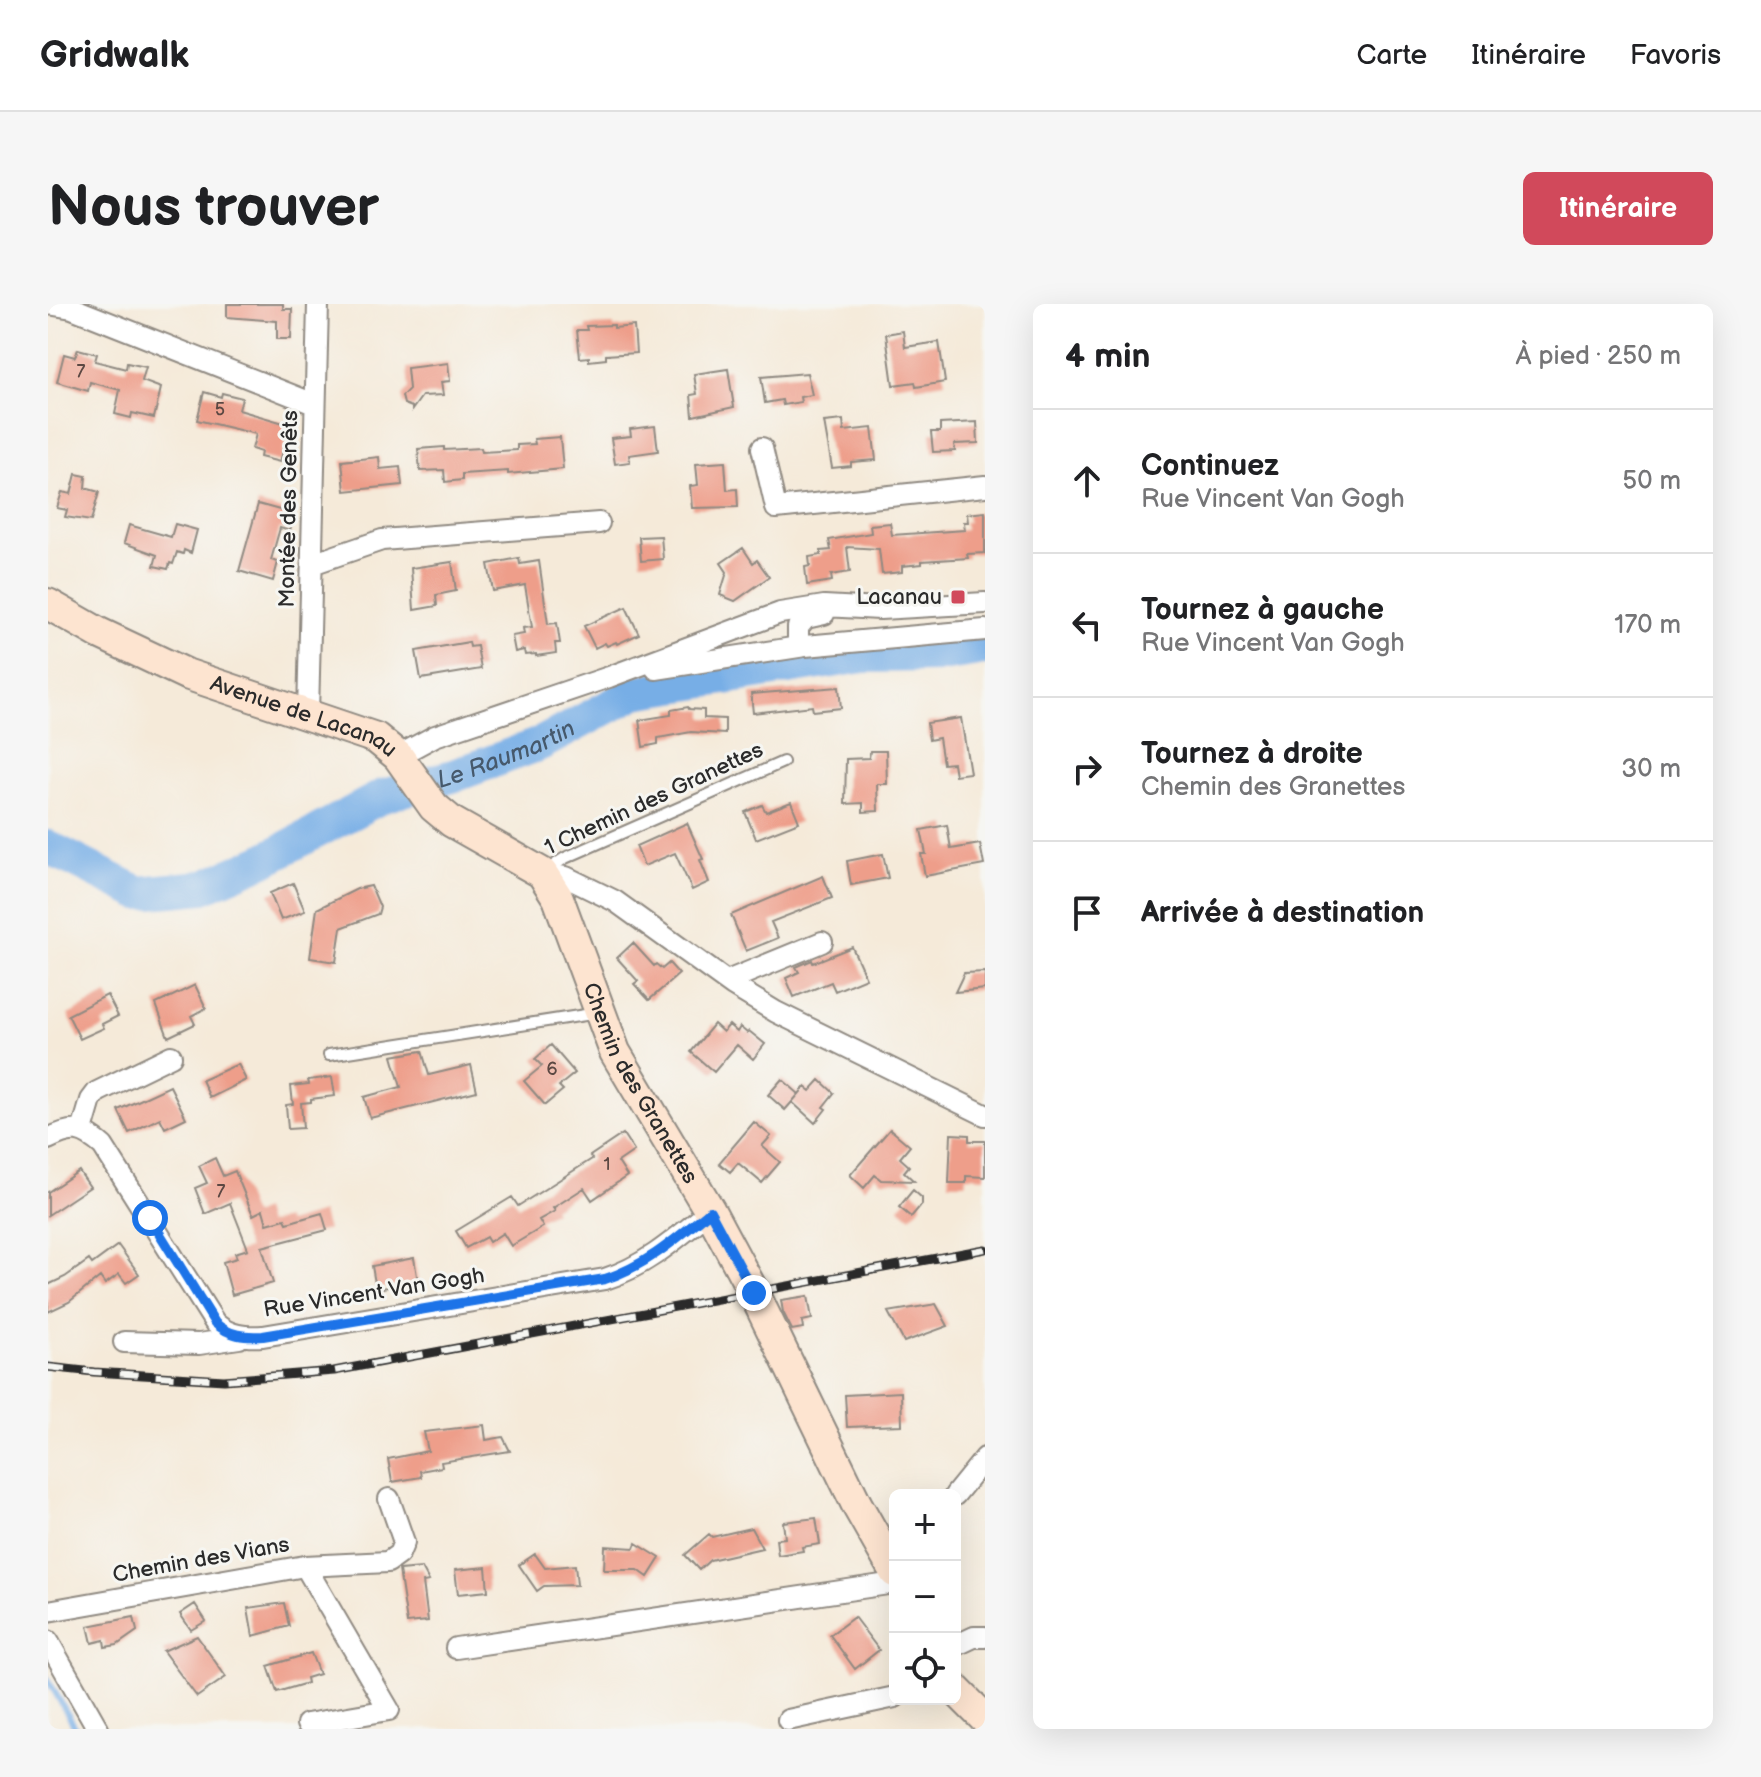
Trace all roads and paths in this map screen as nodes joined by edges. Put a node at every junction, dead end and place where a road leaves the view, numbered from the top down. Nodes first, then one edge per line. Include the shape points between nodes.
1 (48, 304) edge
2 (318, 304) edge
3 (314, 404) junction
4 (762, 448) dead end
5 (985, 486) edge
6 (599, 523) dead end
7 (312, 564) junction
8 (985, 603) edge
9 (48, 604) edge
10 (880, 609) junction
11 (985, 630) edge
12 (805, 646) junction
13 (609, 677) junction
14 (308, 714) junction
15 (398, 756) junction
16 (783, 762) dead end
17 (542, 873) junction
18 (822, 942) dead end
19 (727, 981) junction
20 (600, 1013) junction
21 (329, 1055) dead end
22 (171, 1056) dead end
23 (985, 1115) edge
24 (82, 1131) junction
25 (48, 1139) edge
26 (710, 1211) junction
27 (243, 1337) junction
28 (124, 1342) dead end
29 (985, 1458) edge
30 (960, 1489) edge
31 (389, 1499) dead end
32 (890, 1561) edge
33 (305, 1566) junction
34 (889, 1567) edge
35 (48, 1611) edge
36 (985, 1637) edge
37 (48, 1641) edge
38 (961, 1643) edge
39 (456, 1648) dead end
40 (961, 1695) edge
41 (889, 1698) edge
42 (985, 1719) edge
43 (788, 1720) dead end
44 (307, 1724) dead end
45 (98, 1729) edge

1 - 3 street via 72,308
2 - 3 street, Montée des Genêts
3 - 7 street, Montée des Genêts
4 - 5 street via 776,508
6 - 7 street via 382,540
7 - 14 street, Montée des Genêts
8 - 10 street, Avenue de Lacanau
9 - 14 street, Avenue de Lacanau via 186,674
10 - 12 street, Avenue de Lacanau via 806,618 797,633
10 - 13 street, Avenue de Lacanau via 824,606 780,613
11 - 12 street, Avenue de Lacanau
12 - 13 street, Avenue de Lacanau
13 - 15 street, Avenue de Lacanau via 435,736
14 - 15 street, Avenue de Lacanau via 376,738
15 - 17 street via 434,807 452,822
16 - 17 lane, 1 Chemin des Granettes via 565,858
17 - 19 street via 566,877 615,901
17 - 20 street, Chemin des Granettes via 558,898
18 - 19 street
19 - 23 street via 776,1012
20 - 21 lane
20 - 26 street, Chemin des Granettes via 615,1052
22 - 24 street via 97,1092
24 - 25 street
24 - 27 street, Rue Vincent Van Gogh via 115,1161 215,1323
26 - 27 street, Rue Vincent Van Gogh via 650,1257 605,1279
26 - 32 street, Chemin des Granettes
27 - 28 street via 199,1344
29 - 30 street
31 - 33 street via 404,1542 399,1554 388,1562
33 - 35 street, Chemin des Vians
33 - 44 street, Chemin des Vians via 389,1710
34 - 39 street, Chemin des Granettes
36 - 38 street
37 - 45 street
40 - 42 street
41 - 43 street

